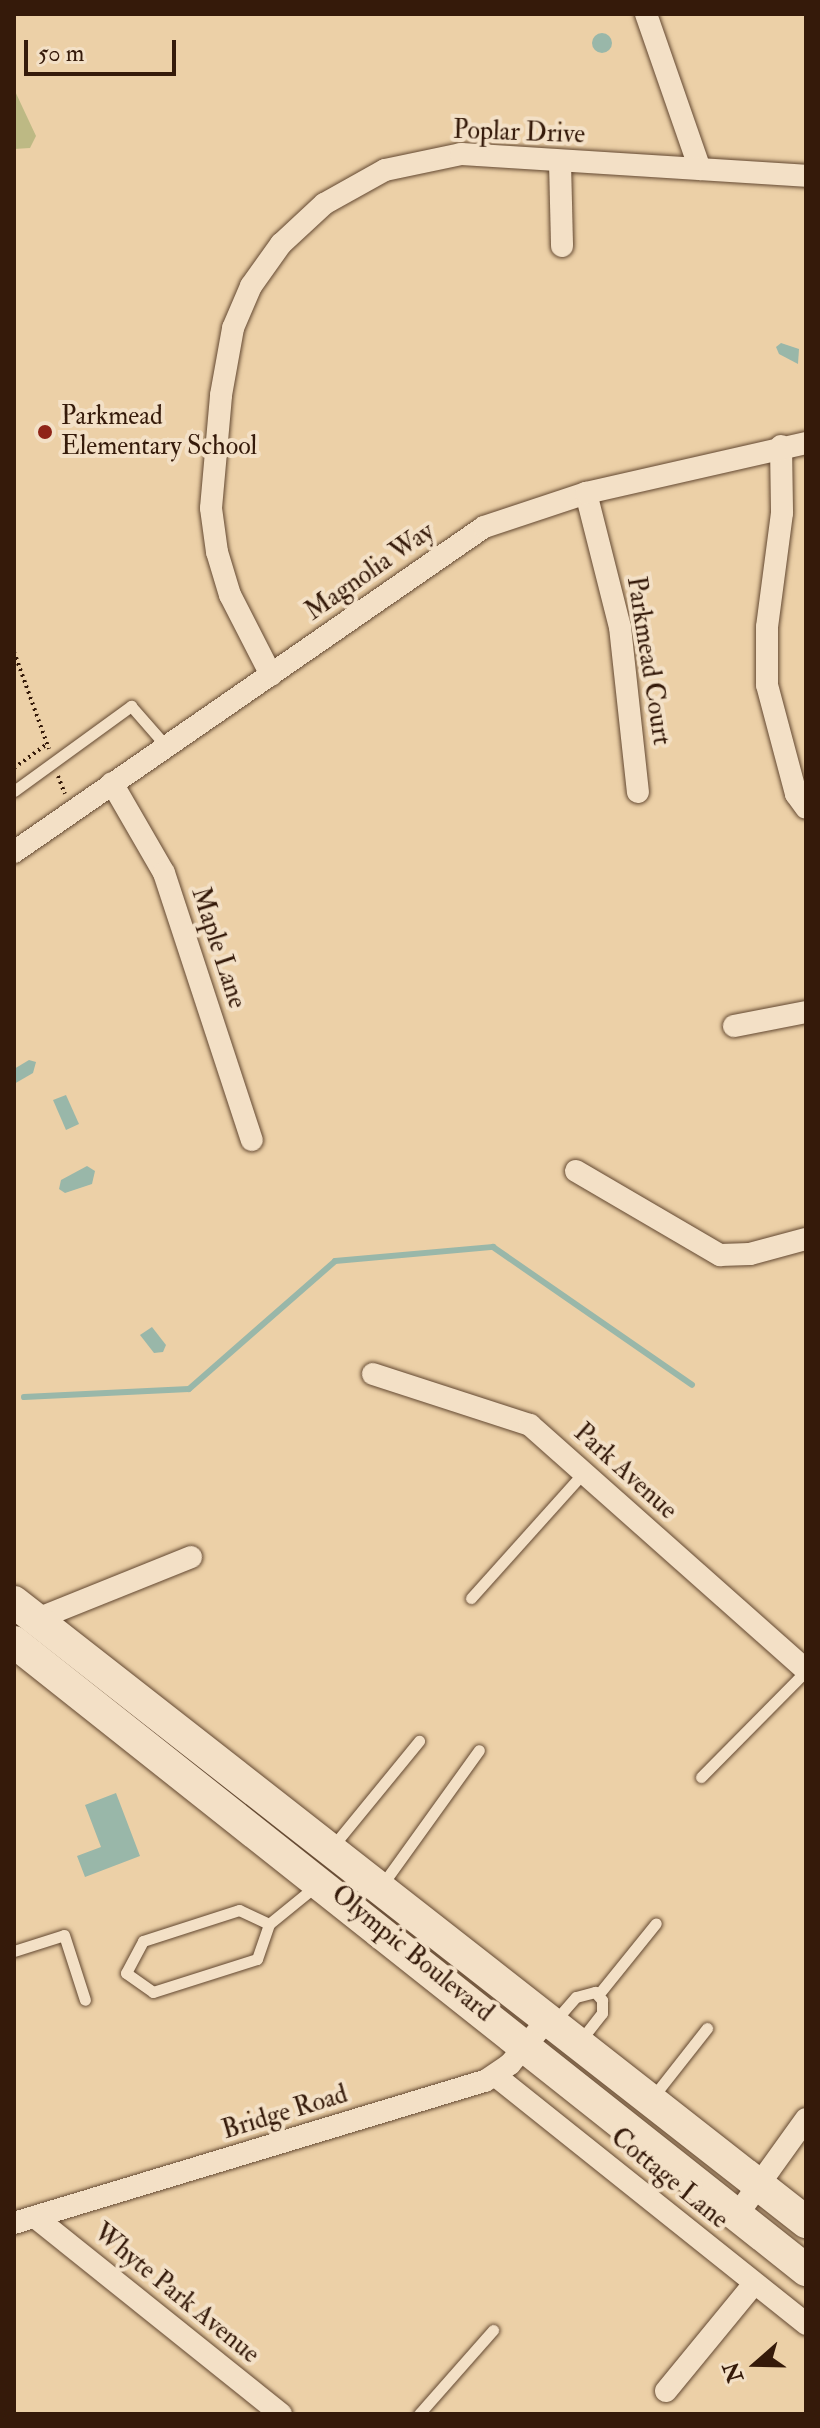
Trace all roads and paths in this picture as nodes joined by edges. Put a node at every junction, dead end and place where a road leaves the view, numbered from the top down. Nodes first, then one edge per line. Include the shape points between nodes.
1 (646, 14) edge
2 (560, 162) junction
3 (700, 169) junction
4 (806, 176) edge
5 (562, 246) dead end
6 (806, 443) edge
7 (781, 446) junction
8 (586, 493) junction
9 (14, 652) edge
10 (271, 675) junction
11 (47, 744) junction
12 (166, 746) junction
13 (54, 763) junction
14 (14, 768) edge
15 (112, 783) junction
16 (14, 791) edge
17 (638, 792) dead end
18 (66, 796) dead end
19 (806, 808) edge
20 (14, 852) edge
21 (806, 1012) edge
22 (734, 1026) dead end
23 (252, 1140) dead end
24 (576, 1171) dead end
25 (806, 1239) edge
26 (373, 1374) dead end
27 (583, 1473) junction
28 (191, 1557) dead end
29 (471, 1598) dead end
30 (25, 1610) edge
31 (14, 1642) edge
32 (806, 1671) edge
33 (419, 1741) dead end
34 (479, 1750) dead end
35 (701, 1777) dead end
36 (342, 1854) junction
37 (321, 1881) junction
38 (381, 1885) junction
39 (656, 1923) dead end
40 (269, 1924) junction
41 (14, 1951) edge
42 (598, 1995) junction
43 (85, 2000) dead end
44 (551, 2020) junction
45 (707, 2028) dead end
46 (580, 2042) junction
47 (527, 2046) junction
48 (497, 2077) junction
49 (651, 2099) junction
50 (806, 2119) edge
51 (757, 2182) junction
52 (737, 2215) junction
53 (24, 2220) edge
54 (806, 2222) edge
55 (806, 2270) edge
56 (754, 2284) junction
57 (806, 2324) edge
58 (493, 2330) dead end
59 (666, 2391) dead end
60 (281, 2414) edge
61 (419, 2414) edge

1 - 3 street
2 - 3 street, Poplar Drive
2 - 5 street
2 - 10 street, Poplar Drive via 461,154 385,170 324,204 281,244 251,286 228,355 211,508 230,595
3 - 4 street, Poplar Drive
6 - 7 street, Magnolia Way
7 - 8 street, Magnolia Way
7 - 19 street via 782,513 767,627 767,685 780,746
8 - 10 street, Magnolia Way via 484,527
8 - 17 street, Parkmead Court via 620,627
9 - 11 path
10 - 12 street, Magnolia Way
11 - 13 path
11 - 14 path
12 - 13 lane via 131,706
12 - 15 street, Magnolia Way
13 - 16 lane
13 - 18 path
15 - 20 street, Magnolia Way
15 - 23 street, Maple Lane via 164,873
21 - 22 street
24 - 25 street via 720,1255 750,1254
26 - 27 street, Park Avenue via 530,1425
27 - 29 lane
27 - 32 street, Park Avenue
28 - 30 street
30 - 36 main road, Olympic Boulevard
31 - 37 main road, Olympic Boulevard
32 - 35 lane
33 - 36 lane
34 - 38 lane
36 - 37 lane
36 - 38 main road, Olympic Boulevard
37 - 40 lane
37 - 47 main road, Olympic Boulevard
38 - 44 main road, Olympic Boulevard
39 - 42 lane
40 - 40 lane via 257,1959 153,1992 126,1973 143,1941 239,1910
41 - 43 lane via 64,1935
42 - 44 lane via 585,1991
42 - 46 lane via 602,2013
44 - 46 main road, Olympic Boulevard
44 - 47 street, Bridge Road
45 - 49 lane
46 - 49 main road, Olympic Boulevard
47 - 48 street, Bridge Road
47 - 52 main road, Olympic Boulevard
48 - 53 street, Bridge Road
48 - 56 street, Cottage Lane
49 - 51 main road, Olympic Boulevard
50 - 51 street
51 - 52 street
51 - 54 main road, Olympic Boulevard
52 - 55 main road, Olympic Boulevard
53 - 60 street, Whyte Park Avenue
56 - 57 street, Cottage Lane
56 - 59 street
58 - 61 lane

